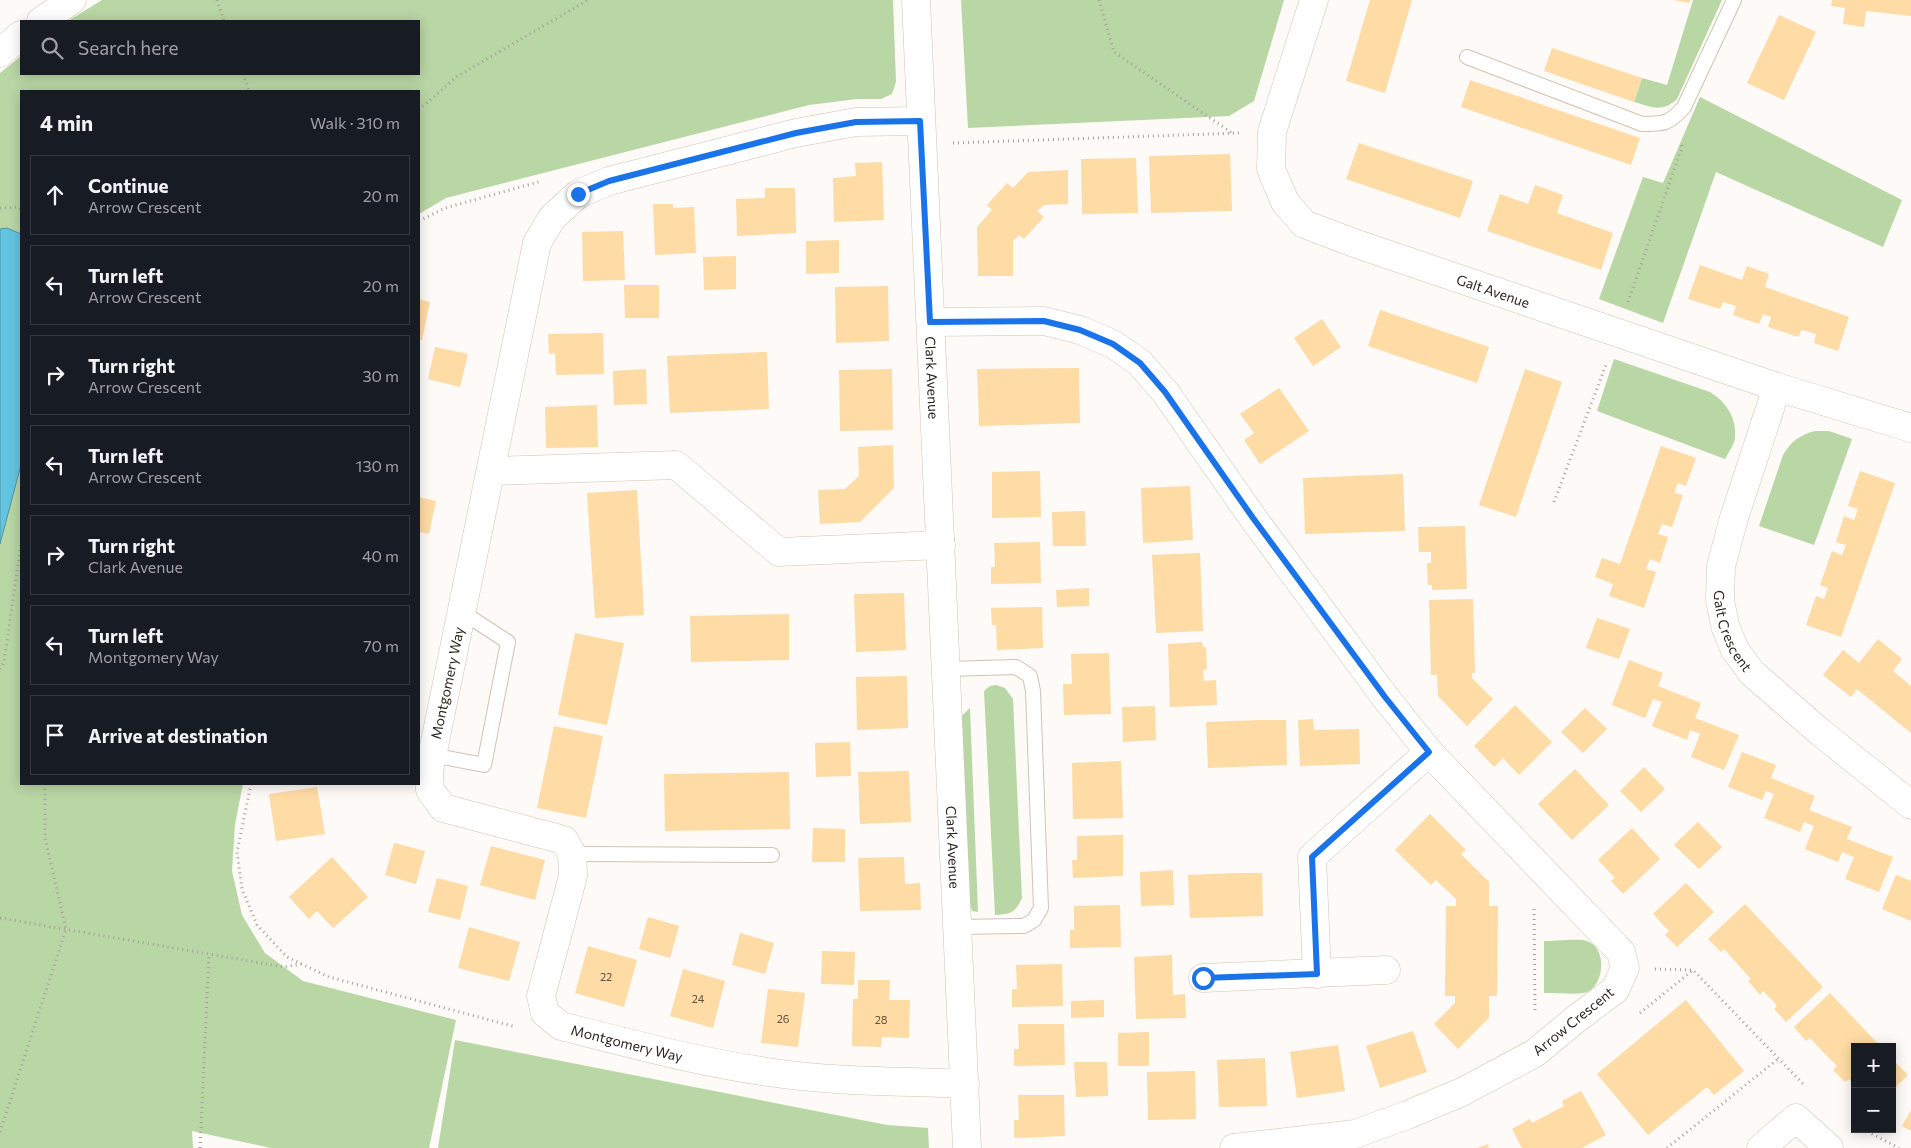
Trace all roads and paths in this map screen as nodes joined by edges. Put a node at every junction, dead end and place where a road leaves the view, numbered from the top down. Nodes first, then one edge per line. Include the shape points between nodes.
1 (72, 0) edge
2 (217, 0) edge
3 (588, 0) edge
4 (916, 0) edge
5 (1098, 0) edge
6 (1314, 0) edge
7 (1734, 0) edge
8 (42, 20) edge
9 (224, 20) edge
10 (20, 37) edge
11 (0, 52) edge
12 (1467, 57) dead end
13 (243, 75) edge
14 (249, 90) edge
15 (420, 109) edge
16 (921, 132) junction
17 (1272, 132) junction
18 (1233, 134) junction
19 (578, 194) junction
20 (0, 208) edge
21 (20, 209) edge
22 (420, 220) edge
23 (930, 322) junction
24 (1777, 387) junction
25 (1911, 428) edge
26 (491, 471) junction
27 (940, 544) junction
28 (20, 551) edge
29 (462, 612) junction
30 (0, 669) edge
31 (946, 669) junction
32 (1429, 752) junction
33 (432, 755) junction
34 (45, 785) edge
35 (251, 785) edge
36 (1911, 805) edge
37 (572, 854) junction
38 (772, 855) dead end
39 (1534, 862) junction
40 (0, 918) edge
41 (958, 927) junction
42 (66, 929) junction
43 (209, 954) junction
44 (301, 964) junction
45 (1625, 968) junction
46 (1386, 970) dead end
47 (1317, 974) junction
48 (1203, 978) dead end
49 (561, 1026) junction
50 (1535, 1053) junction
51 (1778, 1059) junction
52 (964, 1084) junction
53 (1811, 1092) dead end
54 (0, 1132) edge
55 (1871, 1133) edge
56 (1357, 1141) edge
57 (200, 1148) edge
58 (967, 1148) edge
59 (1234, 1148) edge
60 (1667, 1148) edge
61 (1761, 1148) edge
62 (1829, 1148) edge
63 (1899, 1148) edge

1 - 8 street
2 - 9 path
3 - 15 path via 456,77
4 - 16 street, Clark Avenue
5 - 18 path via 1114,52
6 - 17 street, Galt Avenue
7 - 12 lane via 1684,107 1673,119 1659,124 1642,124
10 - 11 street
13 - 14 path
16 - 18 path
16 - 19 street, Montgomery Way via 856,122 796,133 609,181
16 - 23 street, Clark Avenue
17 - 18 path
17 - 24 street, Galt Avenue via 1271,169 1285,202 1304,224
19 - 22 path via 562,176 445,208
19 - 26 street, Montgomery Way via 552,218 537,243
20 - 21 path
23 - 27 street, Clark Avenue
23 - 32 street via 1044,321 1080,330 1113,344 1140,363 1165,392 1259,526
24 - 25 street, Galt Avenue
24 - 36 street, Galt Crescent via 1721,566 1720,600 1725,626 1735,650 1752,673
26 - 27 street via 676,465 779,552
26 - 29 street, Montgomery Way
27 - 31 street, Clark Avenue
28 - 30 path via 4,662
29 - 33 street, Montgomery Way
29 - 33 lane via 508,642 484,765
31 - 41 street, Clark Avenue
31 - 41 lane via 1016,667 1030,676 1033,691 1041,908 1034,920 1024,926
32 - 39 street
32 - 47 street via 1312,857
33 - 37 street, Montgomery Way via 430,790 443,808 564,840
34 - 42 path via 46,838
35 - 44 path via 237,852 242,890 257,925 287,957
37 - 38 lane
37 - 49 street, Montgomery Way via 573,876 541,996 545,1013
39 - 45 street via 1621,952
39 - 50 path
40 - 42 path
41 - 52 street, Clark Avenue
42 - 43 path
42 - 54 path
43 - 44 path via 284,967
43 - 57 path
44 - 49 path via 329,977 532,1031
45 - 50 street, Arrow Crescent via 1615,990
45 - 51 path via 1693,970
46 - 47 street
47 - 48 street
49 - 52 street, Montgomery Way via 697,1060 777,1074
50 - 56 street, Arrow Crescent via 1462,1092
51 - 53 path
51 - 60 path
52 - 58 street, Clark Avenue
55 - 63 path
56 - 59 street, Arrow Crescent
61 - 62 street via 1796,1118

